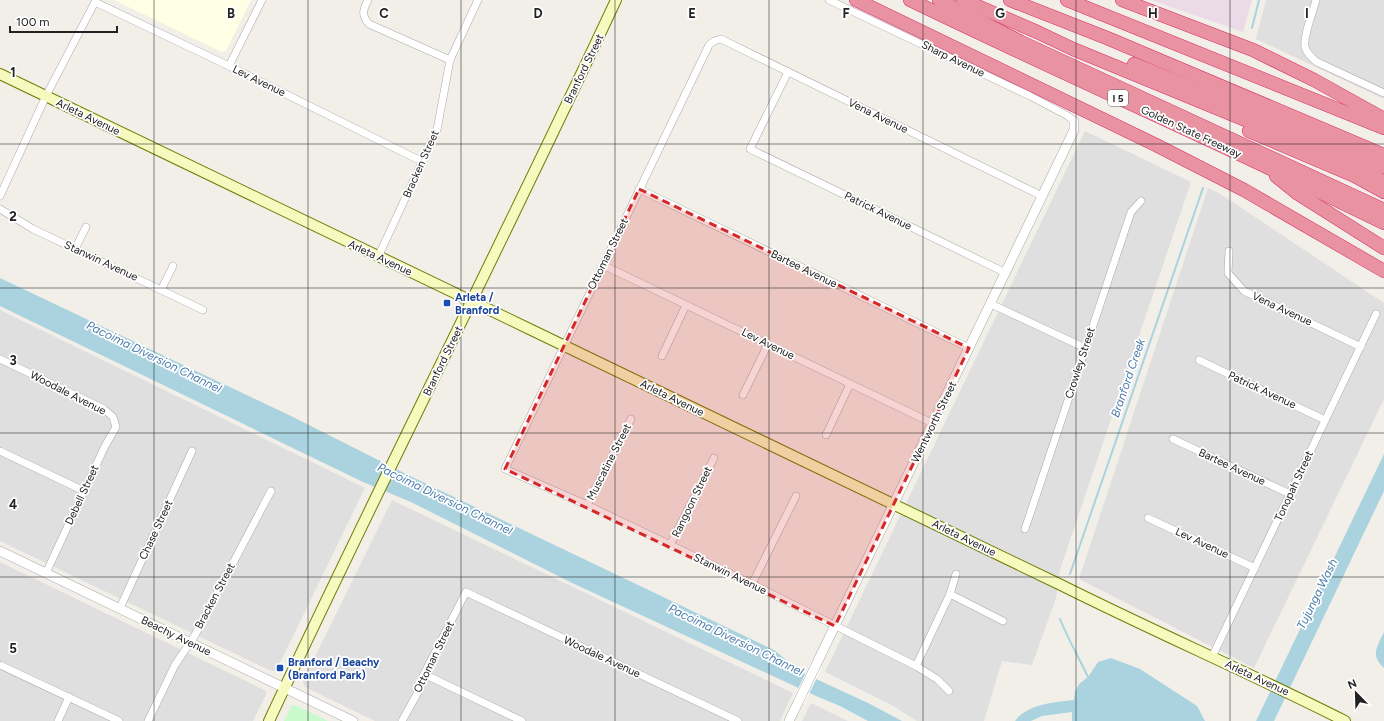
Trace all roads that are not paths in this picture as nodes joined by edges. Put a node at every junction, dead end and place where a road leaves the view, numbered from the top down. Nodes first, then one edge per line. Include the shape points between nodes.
1 (262, 0) edge
2 (368, 0) edge
3 (478, 0) edge
4 (616, 0) edge
5 (829, 0) edge
6 (856, 0) edge
7 (910, 0) edge
8 (938, 0) edge
9 (963, 0) edge
10 (974, 0) edge
11 (1010, 0) edge
12 (1067, 0) edge
13 (1122, 0) edge
14 (1316, 0) edge
15 (95, 1) edge
16 (994, 29) junction
17 (714, 41) joint
18 (450, 60) junction
19 (229, 66) junction
20 (788, 72) junction
21 (0, 74) edge
22 (1384, 93) edge
23 (46, 96) junction
24 (1074, 121) joint
25 (1383, 124) edge
26 (1384, 155) edge
27 (423, 162) junction
28 (1265, 166) junction
29 (1384, 167) edge
30 (1384, 182) edge
31 (639, 189) junction
32 (1384, 192) edge
33 (0, 196) edge
34 (1042, 196) junction
35 (1140, 201) dead end
36 (0, 209) edge
37 (1384, 210) edge
38 (1384, 223) edge
39 (86, 227) dead end
40 (1384, 248) edge
41 (75, 249) junction
42 (1230, 251) dead end
43 (378, 257) junction
44 (603, 265) junction
45 (173, 266) dead end
46 (1384, 271) edge
47 (1006, 272) junction
48 (161, 290) junction
49 (472, 302) junction
50 (992, 304) junction
51 (686, 305) junction
52 (202, 310) dead end
53 (1376, 314) dead end
54 (768, 344) junction
55 (564, 346) junction
56 (1361, 347) junction
57 (969, 348) junction
58 (1085, 348) junction
59 (662, 356) dead end
60 (0, 359) edge
61 (1199, 360) dead end
62 (850, 384) junction
63 (743, 394) dead end
64 (113, 417) joint
65 (630, 419) dead end
66 (1325, 420) junction
67 (934, 424) junction
68 (826, 435) dead end
69 (1173, 439) dead end
70 (0, 451) edge
71 (192, 451) dead end
72 (714, 458) dead end
73 (505, 469) joint
74 (84, 491) junction
75 (270, 491) dead end
76 (1290, 494) junction
77 (796, 496) dead end
78 (894, 504) junction
79 (587, 505) junction
80 (1148, 518) dead end
81 (1025, 529) dead end
82 (670, 545) junction
83 (0, 551) edge
84 (1255, 568) junction
85 (46, 573) junction
86 (956, 574) dead end
87 (752, 584) junction
88 (466, 592) joint
89 (950, 594) junction
90 (120, 608) junction
91 (1003, 621) dead end
92 (835, 626) junction
93 (190, 642) junction
94 (1212, 657) junction
95 (0, 665) edge
96 (916, 666) junction
97 (424, 674) junction
98 (284, 688) junction
99 (950, 691) dead end
100 (69, 697) junction
101 (58, 721) edge
102 (118, 721) edge
103 (148, 721) edge
104 (269, 721) edge
105 (352, 721) edge
106 (402, 721) edge
107 (522, 721) edge
108 (738, 721) edge
109 (789, 721) edge
110 (1345, 721) edge

1 - 19 street
2 - 18 street via 362,11 369,24
3 - 18 street, Bracken Street
4 - 49 main road, Branford Street
5 - 24 street, Sharp Avenue
6 - 46 highway via 1090,112 1223,180
7 - 28 highway, Golden State Freeway / I 5
8 - 16 highway
9 - 30 highway via 1073,49 1359,168
10 - 29 highway
11 - 26 highway via 1107,38
12 - 25 highway
13 - 25 highway via 1253,50 1314,80
14 - 22 street via 1306,38 1305,47 1309,55 1317,62
15 - 19 street, Lev Avenue
15 - 23 street
16 - 32 highway via 1071,57 1267,138 1355,176
16 - 37 highway
17 - 20 street, Vena Avenue via 721,39
17 - 31 street, Ottoman Street via 709,45
18 - 27 street, Bracken Street via 437,130
19 - 27 street, Lev Avenue
20 - 34 street, Vena Avenue
20 - 47 street, Patrick Avenue via 750,149
21 - 23 main road, Arleta Avenue
23 - 33 street
23 - 43 main road, Arleta Avenue
24 - 34 street, Wentworth Street via 1074,130
27 - 43 street, Bracken Street
28 - 38 highway, Golden State Freeway / I 5
28 - 40 highway via 1296,193
31 - 44 street, Ottoman Street
31 - 57 street, Bartee Avenue
34 - 47 street, Wentworth Street
35 - 58 street, Crowley Street via 1131,212
36 - 41 street, Stanwin Avenue via 33,229
39 - 41 street
41 - 48 street, Stanwin Avenue
42 - 56 street, Vena Avenue via 1228,273 1244,291
43 - 49 main road, Arleta Avenue
44 - 51 street, Lev Avenue
44 - 55 street, Ottoman Street
45 - 48 street
47 - 50 street, Wentworth Street
48 - 52 street, Stanwin Avenue
49 - 55 main road, Arleta Avenue
49 - 98 main road, Branford Street
50 - 57 street, Wentworth Street
50 - 58 street
51 - 54 street, Lev Avenue
51 - 59 street
53 - 56 street, Tonopah Street
54 - 62 street, Lev Avenue
54 - 63 street
55 - 73 street, Ottoman Street
55 - 78 main road, Arleta Avenue
56 - 66 street, Tonopah Street
57 - 67 street, Wentworth Street
58 - 81 street, Crowley Street
60 - 64 street, Woodale Avenue via 104,409
61 - 66 street, Patrick Avenue
62 - 67 street, Lev Avenue
62 - 68 street
64 - 74 street, Debell Street via 116,427
65 - 79 street, Muscatine Street
66 - 76 street, Tonopah Street
67 - 78 street, Wentworth Street
69 - 76 street, Bartee Avenue
70 - 74 street
71 - 90 street, Chase Street
72 - 82 street, Rangoon Street
73 - 79 street, Stanwin Avenue
74 - 85 street, Debell Street
75 - 93 street, Bracken Street
76 - 84 street, Tonopah Street
77 - 87 street
78 - 92 street, Wentworth Street
78 - 94 main road, Arleta Avenue
79 - 82 street, Stanwin Avenue
80 - 84 street, Lev Avenue
82 - 87 street, Stanwin Avenue
83 - 85 street, Beachy Avenue
84 - 94 street, Tonopah Street
85 - 90 street, Beachy Avenue
86 - 89 street
87 - 92 street, Stanwin Avenue
88 - 97 street, Ottoman Street
88 - 108 street, Woodale Avenue
89 - 91 street
89 - 96 street
90 - 93 street, Beachy Avenue
92 - 96 street, Stanwin Avenue
92 - 109 street, Wentworth Street
93 - 98 street, Beachy Avenue
93 - 103 street, Bracken Street via 175,665
94 - 110 main road, Arleta Avenue
95 - 100 street
96 - 99 street, Stanwin Avenue
97 - 106 street, Ottoman Street via 417,694
97 - 107 street
98 - 104 main road, Branford Street
98 - 105 street, Beachy Avenue
100 - 101 street
100 - 102 street

